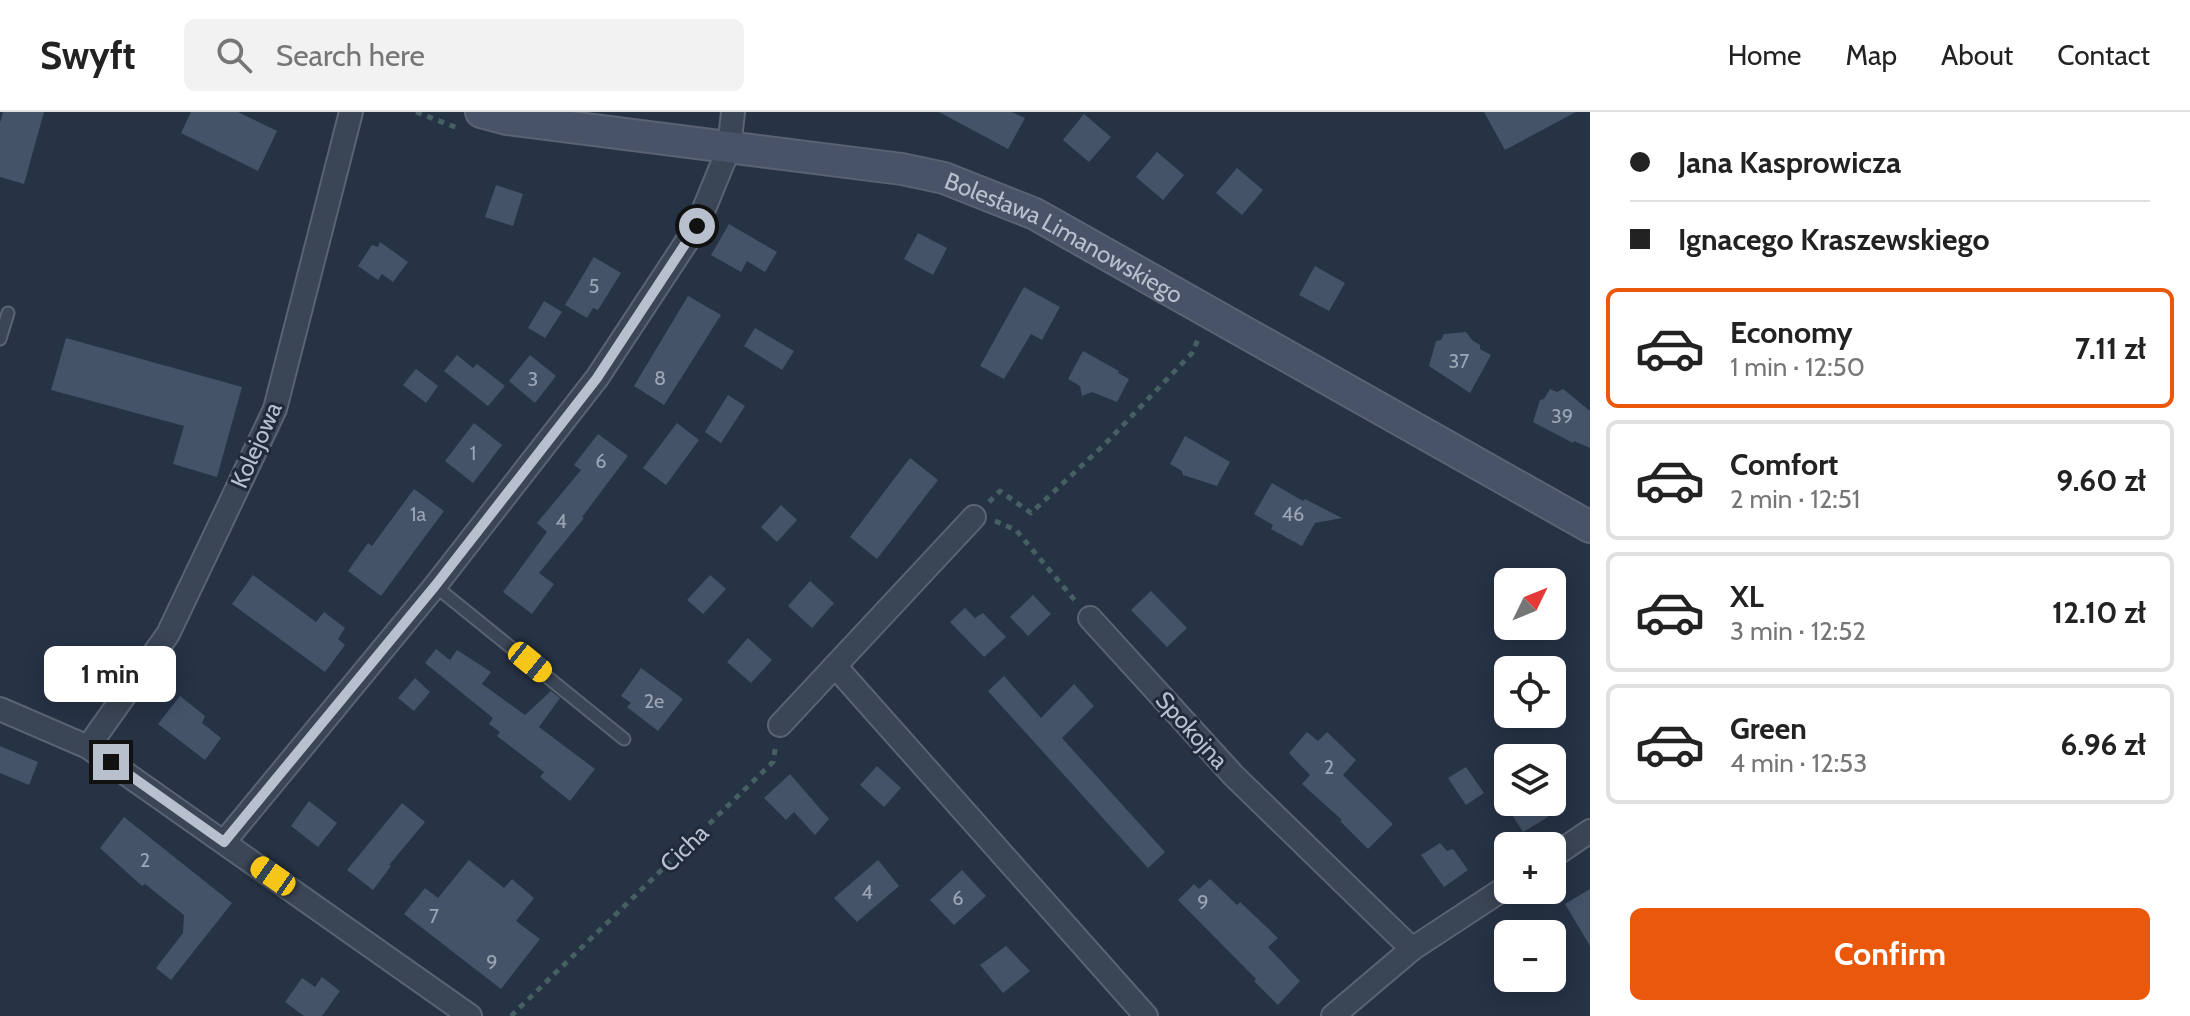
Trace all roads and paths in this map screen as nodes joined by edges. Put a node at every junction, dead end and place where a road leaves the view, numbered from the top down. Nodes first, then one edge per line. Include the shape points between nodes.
1 (351, 112) edge
2 (481, 112) edge
3 (733, 112) edge
4 (729, 148) junction
5 (8, 313) dead end
6 (1187, 327) dead end
7 (0, 339) edge
8 (974, 517) junction
9 (1590, 527) edge
10 (435, 586) junction
11 (1090, 618) joint
12 (835, 666) junction
13 (0, 709) edge
14 (780, 725) joint
15 (624, 739) dead end
16 (88, 747) junction
17 (1590, 831) edge
18 (224, 842) junction
19 (1566, 847) edge
20 (1494, 895) edge
21 (1412, 949) junction
22 (470, 1016) edge
23 (511, 1016) edge
24 (1146, 1016) edge
25 (1333, 1016) edge

1 - 16 street, Kolejowa via 275,409 168,634
2 - 4 street, Bolesława Limanowskiego
3 - 4 street
4 - 9 street, Bolesława Limanowskiego via 944,178 1035,214
4 - 10 street via 697,226 597,378
5 - 7 lane
6 - 8 path via 1201,335 1192,353 1031,513 1000,491
8 - 11 path via 1016,530
8 - 12 street
10 - 15 lane
10 - 18 street
11 - 21 street, Spokojna via 1234,776
12 - 14 street
12 - 24 street
13 - 16 street
14 - 23 path, Cicha via 773,762
16 - 18 street
17 - 19 street
18 - 22 street
20 - 21 street
21 - 25 street

